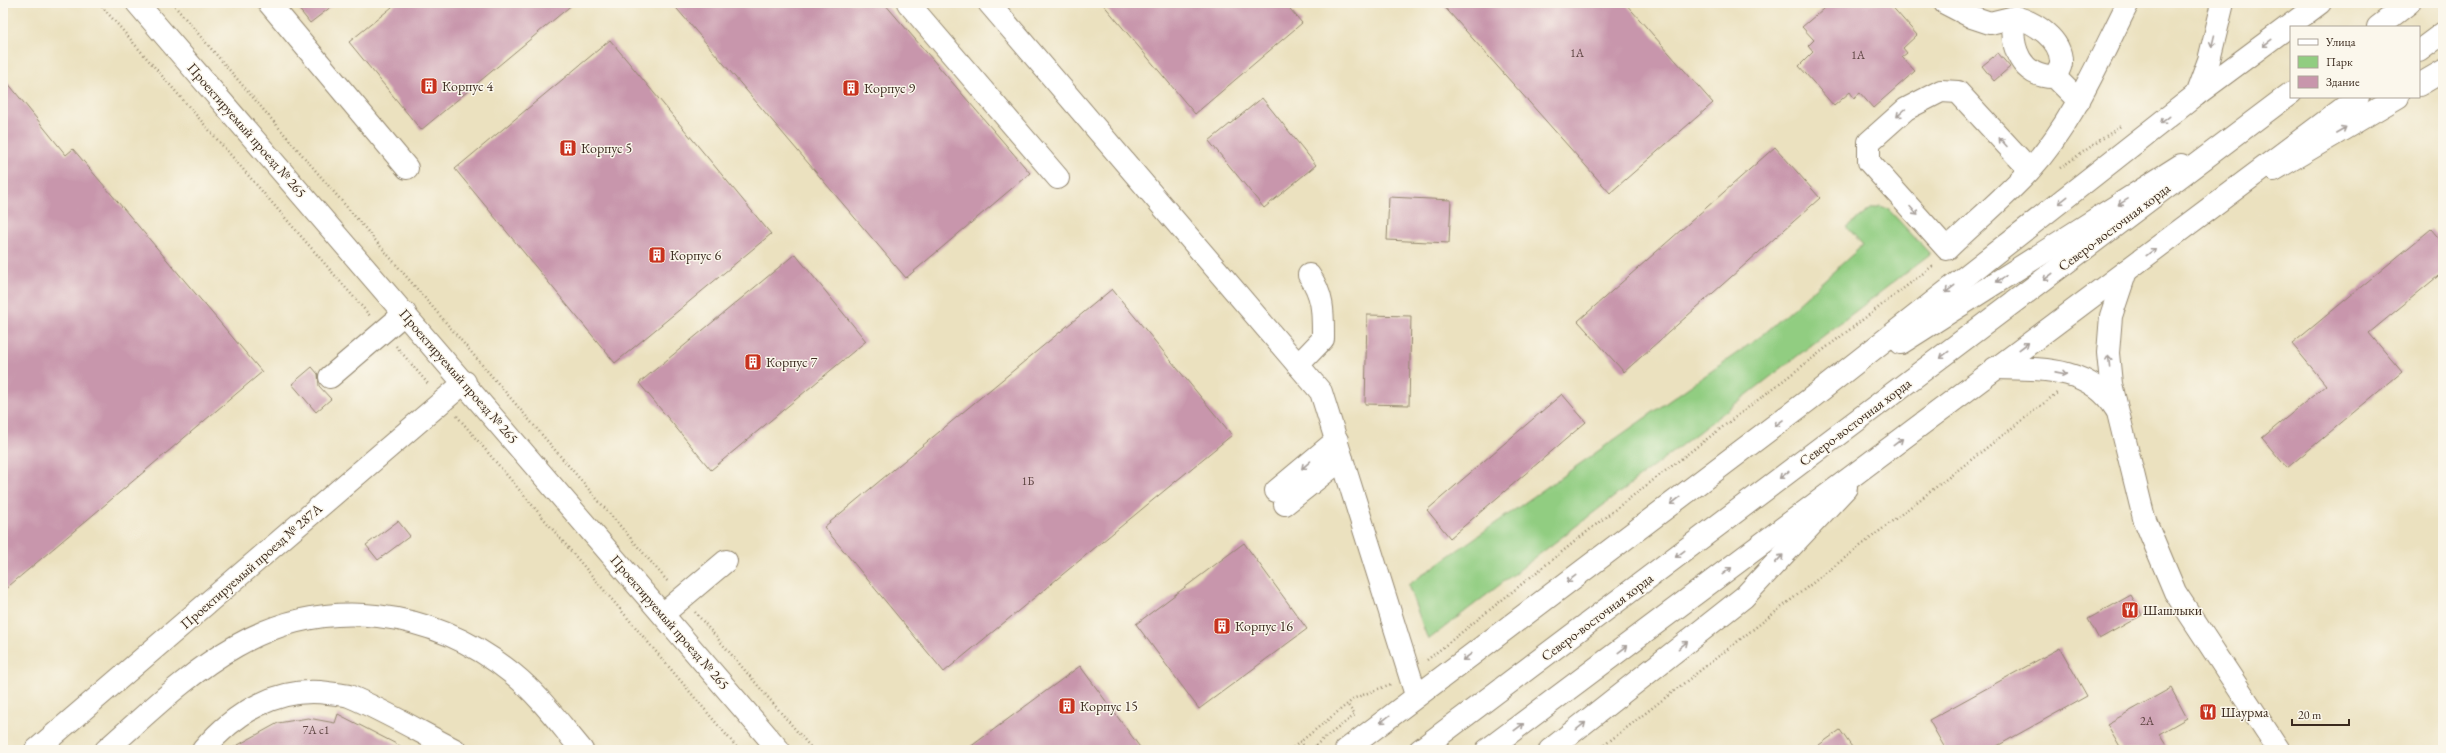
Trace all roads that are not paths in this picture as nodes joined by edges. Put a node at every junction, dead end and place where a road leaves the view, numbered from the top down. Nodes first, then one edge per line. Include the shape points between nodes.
1 (137, 3) edge
2 (269, 3) edge
3 (908, 3) edge
4 (989, 3) edge
5 (1945, 3) edge
6 (2031, 3) edge
7 (2128, 3) edge
8 (2223, 3) edge
9 (2320, 3) edge
10 (2409, 3) edge
11 (2015, 17) junction
12 (2379, 26) edge
13 (2443, 33) edge
14 (2420, 50) edge
15 (2443, 71) edge
16 (2056, 77) junction
17 (2420, 84) edge
18 (2290, 94) edge
19 (2196, 96) junction
20 (2357, 98) edge
21 (2396, 98) edge
22 (2079, 101) junction
23 (2263, 115) junction
24 (407, 168) dead end
25 (2030, 170) junction
26 (1058, 178) dead end
27 (2200, 216) junction
28 (2126, 271) junction
29 (1309, 275) dead end
30 (405, 313) junction
31 (1298, 365) junction
32 (1995, 368) junction
33 (330, 377) dead end
34 (465, 382) junction
35 (1810, 399) junction
36 (2119, 413) junction
37 (1340, 449) junction
38 (1867, 466) junction
39 (1280, 497) dead end
40 (726, 561) dead end
41 (663, 614) junction
42 (1416, 695) junction
43 (36, 750) edge
44 (106, 750) edge
45 (203, 750) edge
46 (455, 750) edge
47 (582, 750) edge
48 (779, 750) edge
49 (1346, 750) edge
50 (1420, 750) edge
51 (1487, 750) edge
52 (1550, 750) edge
53 (2279, 750) edge

1 - 30 main road, Проектируемый проезд № 265
2 - 24 main road
3 - 26 main road
4 - 31 main road
5 - 11 main road via 1972,18 1990,23
6 - 11 main road
7 - 22 main road
8 -> 19 main road via 2209,60
9 -> 19 main road
10 - 12 main road
11 - 16 main road via 2035,26 2050,38 2057,48 2061,63
11 - 16 main road via 2013,41 2022,62 2031,72 2043,77
13 - 14 main road
15 - 17 main road
16 - 22 main road
18 - 23 main road, Северо-восточная хорда
19 -> 35 main road
20 - 27 main road
27 -> 21 main road
22 - 25 main road
23 -> 35 main road
23 -> 50 main road, Северо-восточная хорда
25 -> 25 main road via 1958,92 1941,91 1906,109 1869,142 1869,162 1942,256
28 -> 27 main road
32 -> 28 main road
36 -> 28 main road via 2111,384 2108,353 2111,316
29 - 31 main road via 1319,290 1323,339
30 - 33 main road
30 - 34 main road, Проектируемый проезд № 265
31 - 37 main road via 1321,392
32 -> 36 main road via 2041,369 2079,376 2102,390
38 -> 32 main road
34 - 41 main road, Проектируемый проезд № 265
34 - 43 main road, Проектируемый проезд № 287А
35 -> 42 main road
36 - 53 main road via 2144,518 2175,592
37 - 39 main road
37 - 42 main road
51 -> 38 main road
52 -> 38 main road via 1744,597
40 - 41 main road
41 - 48 main road, Проектируемый проезд № 265
42 -> 49 main road
44 - 47 main road via 200,671 236,646 277,626 311,617 369,614 404,620 453,637 485,654 533,692
45 - 46 main road via 216,734 242,713 276,696 315,691 348,696

